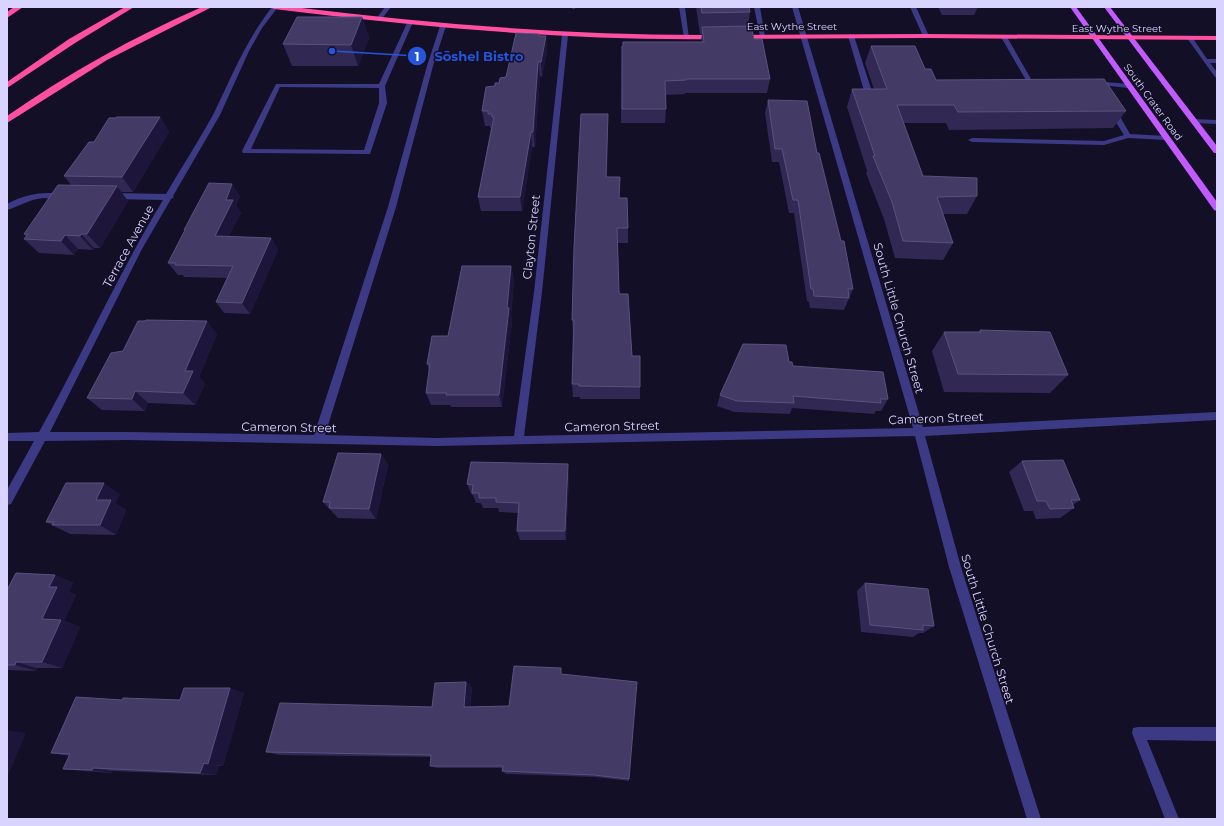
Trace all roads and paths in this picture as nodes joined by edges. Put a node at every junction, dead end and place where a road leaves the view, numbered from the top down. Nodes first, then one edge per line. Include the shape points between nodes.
1 (19, 7) edge
2 (130, 7) edge
3 (208, 7) edge
4 (274, 7) edge
5 (388, 7) edge
6 (571, 7) edge
7 (574, 7) edge
8 (682, 7) edge
9 (757, 7) edge
10 (795, 7) edge
11 (913, 7) edge
12 (1073, 7) edge
13 (1107, 7) edge
14 (7, 16) edge
15 (378, 19) junction
16 (410, 22) junction
17 (443, 26) junction
18 (565, 35) junction
19 (763, 36) junction
20 (803, 36) junction
21 (851, 36) junction
22 (926, 36) junction
23 (1004, 37) junction
24 (1131, 37) junction
25 (687, 38) junction
26 (1095, 38) junction
27 (1190, 38) junction
28 (1217, 38) edge
29 (1205, 61) junction
30 (1217, 61) edge
31 (1217, 76) edge
32 (1022, 81) edge
33 (1029, 81) junction
34 (1051, 82) edge
35 (1094, 85) edge
36 (7, 86) edge
37 (382, 86) junction
38 (1128, 86) junction
39 (872, 102) edge
40 (1107, 103) edge
41 (7, 120) edge
42 (1195, 121) junction
43 (1217, 122) edge
44 (1128, 136) junction
45 (1166, 138) junction
46 (972, 140) dead end
47 (1217, 151) edge
48 (71, 196) edge
49 (101, 196) edge
50 (170, 197) junction
51 (7, 207) edge
52 (1217, 208) edge
53 (1217, 416) edge
54 (919, 432) junction
55 (7, 437) edge
56 (41, 437) junction
57 (318, 440) junction
58 (518, 441) junction
59 (7, 500) edge
60 (1217, 734) edge
61 (1034, 819) edge
62 (1172, 819) edge

1 - 14 highway
2 - 36 highway via 72,41
3 - 41 highway via 151,33 66,80
4 - 15 highway, East Wythe Street
4 - 50 street, Terrace Avenue via 258,28 216,114
5 - 15 street
6 - 7 street
8 - 25 street
9 - 19 street
10 - 20 street, South Little Church Street
11 - 22 street
12 - 26 main road, South Crater Road
13 - 24 main road, South Crater Road
15 - 16 highway, East Wythe Street
16 - 17 highway, East Wythe Street
16 - 37 street
17 - 18 highway, East Wythe Street
17 - 57 street via 392,207
18 - 25 highway, East Wythe Street
18 - 58 street, Clayton Street via 538,292
19 - 20 highway, East Wythe Street
19 - 25 highway, East Wythe Street
20 - 21 highway, East Wythe Street
20 - 54 street, South Little Church Street
21 - 22 highway, East Wythe Street
21 - 39 street
22 - 23 highway, East Wythe Street
23 - 26 highway, East Wythe Street
23 - 33 street
24 - 26 highway, East Wythe Street
24 - 27 highway, East Wythe Street
24 - 42 main road, South Crater Road
26 - 38 main road, South Crater Road
27 - 28 highway, East Wythe Street
27 - 29 street
29 - 30 street
29 - 31 street
32 - 33 street
33 - 34 street
35 - 38 street
37 - 37 street via 278,85 246,151 367,152 383,103
38 - 45 main road, South Crater Road
40 - 44 street
42 - 43 street
42 - 47 main road, South Crater Road
44 - 45 street
44 - 46 street via 1104,143
45 - 52 main road, South Crater Road
48 - 51 street via 37,195 19,200
49 - 50 street
50 - 56 street, Terrace Avenue via 138,249
53 - 54 street, Cameron Street
54 - 58 street, Cameron Street
54 - 61 street, South Little Church Street via 955,567
55 - 56 street, Cameron Street
56 - 57 street, Cameron Street
56 - 59 street, Terrace Avenue
57 - 58 street, Cameron Street
60 - 62 street via 1138,733

